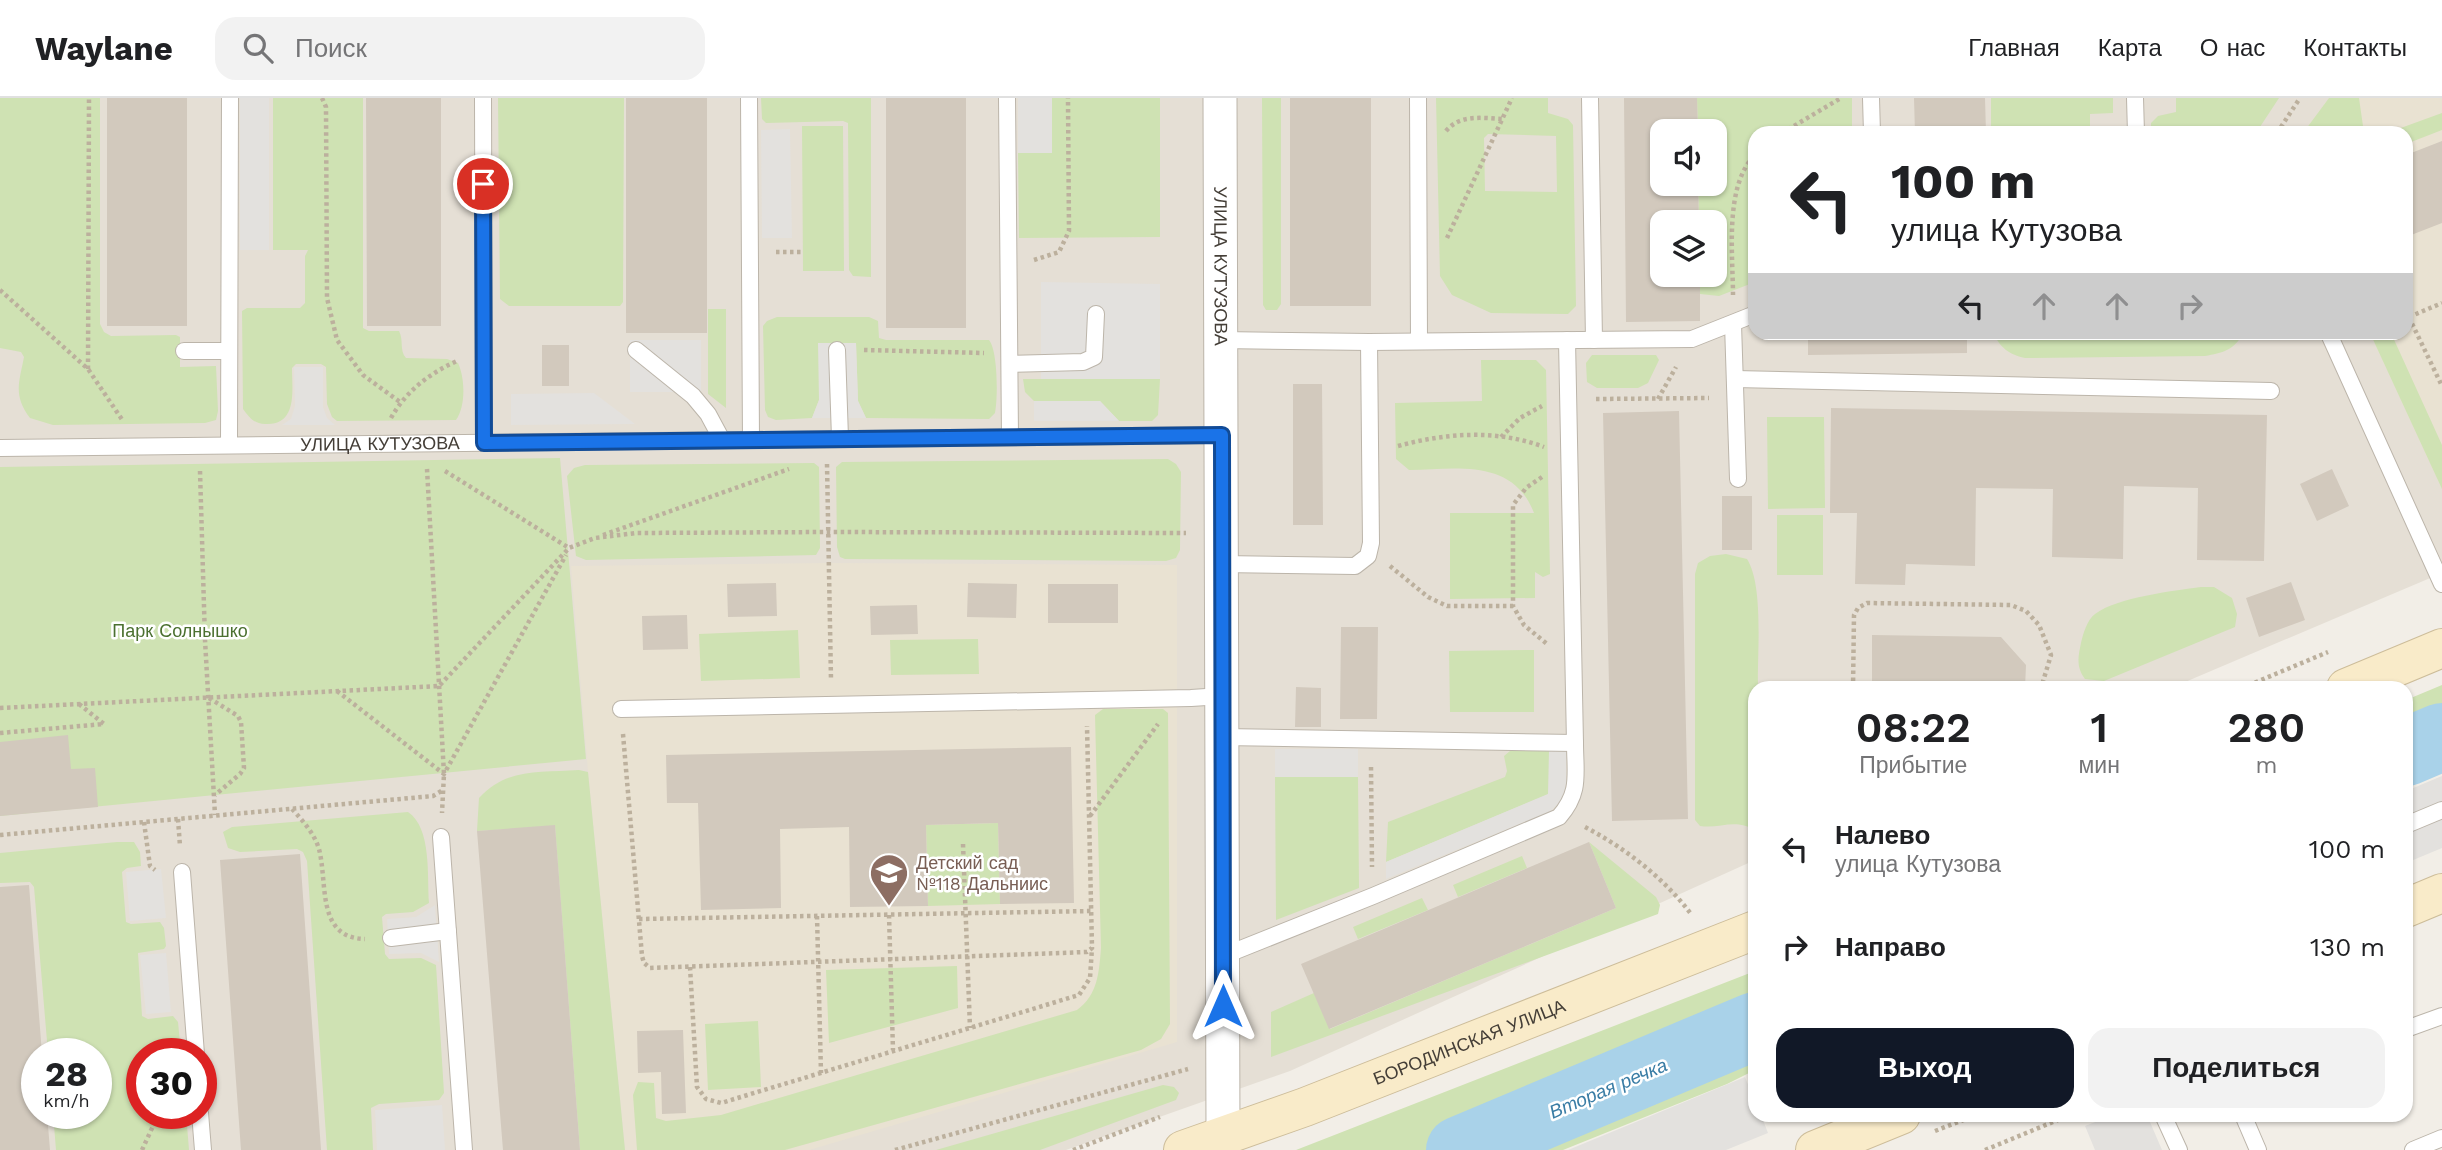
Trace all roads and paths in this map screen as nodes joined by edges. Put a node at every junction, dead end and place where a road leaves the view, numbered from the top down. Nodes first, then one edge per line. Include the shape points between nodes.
1 (89, 98) edge
2 (230, 98) edge
3 (322, 98) edge
4 (483, 98) edge
5 (749, 98) edge
6 (1007, 98) edge
7 (1068, 98) edge
8 (1220, 98) edge
9 (1418, 98) edge
10 (1512, 98) edge
11 (1590, 98) edge
12 (1840, 98) edge
13 (1871, 98) edge
14 (2135, 98) edge
15 (2300, 98) edge
16 (1502, 119) junction
17 (1794, 126) edge
18 (1872, 126) edge
19 (2136, 126) edge
20 (2282, 126) edge
21 (1418, 145) junction
22 (1748, 165) edge
23 (1447, 239) dead end
24 (1008, 260) junction
25 (0, 290) edge
26 (2442, 303) edge
27 (1096, 314) dead end
28 (2413, 315) edge
29 (1748, 317) edge
30 (1733, 324) junction
31 (2413, 325) edge
32 (1221, 340) junction
33 (1419, 340) junction
34 (1567, 340) junction
35 (1594, 340) junction
36 (2333, 340) edge
37 (1368, 342) junction
38 (484, 349) junction
39 (636, 350) dead end
40 (836, 350) joint
41 (184, 351) dead end
42 (229, 351) junction
43 (1010, 359) junction
44 (88, 369) junction
45 (1735, 379) junction
46 (2442, 386) edge
47 (2271, 391) dead end
48 (1735, 398) junction
49 (1591, 399) dead end
50 (1568, 401) junction
51 (400, 402) junction
52 (1222, 435) junction
53 (1010, 436) junction
54 (1501, 436) junction
55 (833, 439) junction
56 (722, 440) junction
57 (751, 440) junction
58 (484, 443) junction
59 (376, 444) junction
60 (229, 445) junction
61 (199, 446) junction
62 (141, 447) junction
63 (0, 448) edge
64 (425, 452) junction
65 (1370, 454) junction
66 (826, 456) junction
67 (1569, 459) junction
68 (1738, 479) dead end
69 (828, 531) junction
70 (1222, 531) junction
71 (595, 538) junction
72 (569, 548) junction
73 (1368, 556) junction
74 (1222, 564) junction
75 (2442, 584) edge
76 (1513, 606) junction
77 (2442, 648) edge
78 (1574, 666) junction
79 (1853, 681) edge
80 (2043, 681) edge
81 (2363, 681) edge
82 (439, 686) junction
83 (337, 691) junction
84 (1222, 696) junction
85 (209, 698) junction
86 (1177, 698) junction
87 (1086, 700) junction
88 (79, 704) junction
89 (832, 705) junction
90 (0, 708) edge
91 (621, 709) joint
92 (0, 733) edge
93 (1222, 737) junction
94 (1371, 740) junction
95 (1575, 743) junction
96 (444, 774) junction
97 (214, 796) junction
98 (292, 808) junction
99 (2442, 810) edge
100 (215, 815) junction
101 (1089, 817) junction
102 (1559, 817) junction
103 (144, 822) junction
104 (2413, 822) edge
105 (0, 835) edge
106 (441, 837) dead end
107 (963, 844) dead end
108 (183, 872) joint
109 (2442, 893) edge
110 (1373, 896) junction
111 (2413, 905) edge
112 (1091, 911) junction
113 (965, 914) junction
114 (889, 915) junction
115 (817, 916) junction
116 (639, 919) junction
117 (448, 931) junction
118 (1748, 933) edge
119 (391, 938) joint
120 (1092, 947) junction
121 (1712, 947) junction
122 (1223, 956) junction
123 (967, 958) junction
124 (890, 960) junction
125 (819, 963) junction
126 (690, 967) junction
127 (2442, 1016) edge
128 (2413, 1026) edge
129 (970, 1028) junction
130 (195, 1038) edge
131 (893, 1051) junction
132 (1223, 1056) junction
133 (821, 1073) junction
134 (1880, 1122) edge
135 (2053, 1122) edge
136 (2166, 1122) edge
137 (2246, 1122) edge
138 (152, 1129) edge
139 (201, 1129) edge
140 (1223, 1134) junction
141 (2442, 1138) edge
142 (142, 1150) edge
143 (203, 1150) edge
144 (464, 1150) edge
145 (895, 1150) edge
146 (1183, 1150) edge
147 (1815, 1150) edge
148 (1985, 1150) edge
149 (2179, 1150) edge
150 (2258, 1150) edge
151 (2413, 1150) edge

1 - 44 path
2 - 42 lane
3 - 51 path via 326,107 327,298 337,340 363,376
4 - 38 lane
5 - 57 lane
6 - 24 lane
7 - 24 path via 1069,231 1059,252 1037,260
8 - 32 street, УЛИЦА КУТУЗОВА
9 - 21 lane
10 - 16 path
11 - 35 lane
12 - 17 path
13 - 18 lane
14 - 19 lane
15 - 20 path
16 - 21 path via 1472,117 1453,123 1440,138
16 - 23 path
21 - 33 lane
22 - 30 path via 1740,176 1734,206
24 - 43 lane
25 - 44 path
26 - 28 path
27 - 43 lane via 1094,357 1083,362
29 - 30 lane
30 - 35 lane via 1692,339
30 - 45 lane
31 - 46 path
32 - 37 lane
32 - 52 street, УЛИЦА КУТУЗОВА
33 - 34 lane
33 - 37 lane
34 - 35 lane
34 - 50 lane
36 - 75 lane
37 - 65 lane
38 - 51 path via 434,371
38 - 58 lane
39 - 56 lane via 693,396
40 - 43 path
40 - 55 lane
41 - 42 lane
42 - 60 lane
43 - 53 lane
44 - 62 path
45 - 47 lane
45 - 48 lane
48 - 49 path
48 - 68 lane
50 - 54 path via 1542,406
50 - 67 lane
51 - 59 path
52 - 53 lane, УЛИЦА КУТУЗОВА
52 - 70 street, УЛИЦА КУТУЗОВА
53 - 55 lane, УЛИЦА КУТУЗОВА
54 - 65 path via 1440,436
54 - 67 path via 1527,441
55 - 57 lane, УЛИЦА КУТУЗОВА
55 - 66 path
56 - 57 lane, УЛИЦА КУТУЗОВА
56 - 58 lane, УЛИЦА КУТУЗОВА
58 - 64 lane, УЛИЦА КУТУЗОВА
59 - 60 lane, УЛИЦА КУТУЗОВА
59 - 64 lane, УЛИЦА КУТУЗОВА
60 - 61 lane, УЛИЦА КУТУЗОВА
61 - 62 lane, УЛИЦА КУТУЗОВА
61 - 85 path
62 - 63 lane, УЛИЦА КУТУЗОВА
64 - 72 path
64 - 82 path
65 - 73 lane
66 - 69 path
66 - 71 path
67 - 76 path via 1526,488 1513,505
67 - 78 lane
69 - 70 path
69 - 71 path via 636,533
69 - 89 path
70 - 74 street, УЛИЦА КУТУЗОВА
71 - 72 path
72 - 82 path
72 - 96 path
73 - 74 lane via 1355,566
73 - 76 path via 1389,565 1447,606
74 - 84 street, УЛИЦА КУТУЗОВА
76 - 78 path via 1524,625
77 - 81 main road
78 - 95 lane
79 - 80 path via 1854,615 1867,603 2011,605 2026,611 2039,625 2051,655
82 - 83 path
82 - 96 path
83 - 85 path
83 - 96 path
84 - 86 lane
84 - 93 street, УЛИЦА КУТУЗОВА
85 - 88 path
85 - 97 path
85 - 97 path via 241,722 244,768
86 - 87 lane
86 - 101 path
87 - 89 lane
87 - 101 path
88 - 90 path
88 - 92 path via 104,724
89 - 91 lane
91 - 116 path
93 - 94 lane
93 - 122 street, УЛИЦА КУТУЗОВА
94 - 95 lane
94 - 110 path
95 - 102 lane via 1572,802
96 - 98 path via 443,790 433,796
97 - 100 path
98 - 100 path
98 - 119 path via 318,848 331,921 350,939
99 - 104 lane
100 - 103 path
101 - 112 path
102 - 110 lane
102 - 121 path via 1603,836 1669,887
103 - 105 path
103 - 108 path via 150,866 158,873
106 - 117 lane
107 - 113 path
108 - 130 lane
109 - 111 main road
110 - 122 lane
112 - 113 path
112 - 120 path
113 - 114 path
113 - 123 path
114 - 115 path
114 - 124 path
115 - 116 path
115 - 125 path
116 - 126 path via 644,963 650,968
117 - 119 lane
117 - 144 lane
118 - 121 main road, БОРОДИНСКАЯ УЛИЦА
120 - 123 path via 1080,954
120 - 129 path via 1090,978 1079,995
121 - 140 main road, БОРОДИНСКАЯ УЛИЦА via 1306,1107
122 - 132 street, УЛИЦА КУТУЗОВА
123 - 124 path
123 - 129 path
124 - 125 path
124 - 131 path
125 - 126 path
125 - 133 path
126 - 133 path via 696,1087 706,1099 721,1103
127 - 128 lane
129 - 131 path
131 - 133 path
132 - 140 street, УЛИЦА КУТУЗОВА
132 - 145 path
134 - 147 main road
135 - 148 path
136 - 149 lane
137 - 150 lane
138 - 142 path
139 - 143 lane
140 - 146 main road, БОРОДИНСКАЯ УЛИЦА
141 - 151 lane

